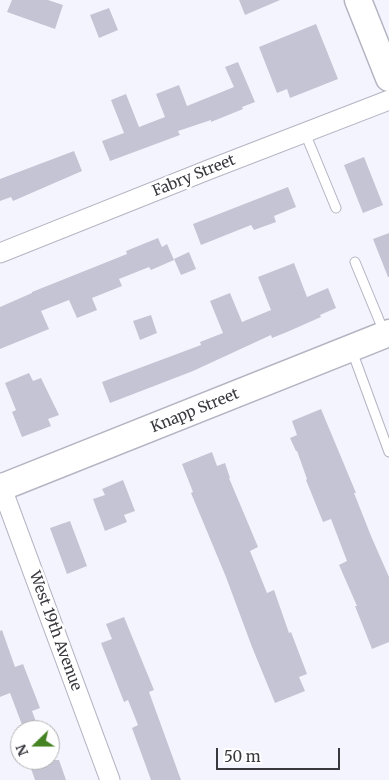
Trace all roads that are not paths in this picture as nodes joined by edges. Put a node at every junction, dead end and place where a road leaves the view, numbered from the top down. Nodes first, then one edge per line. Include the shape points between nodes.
1 (358, 0) edge
2 (389, 78) edge
3 (389, 100) edge
4 (305, 133) junction
5 (336, 208) dead end
6 (0, 254) edge
7 (354, 262) dead end
8 (387, 334) edge
9 (351, 348) junction
10 (389, 452) edge
11 (1, 486) edge
12 (110, 780) edge

1 - 2 street
3 - 4 street, Fabry Street
4 - 5 lane
4 - 6 street, Fabry Street
7 - 8 lane
8 - 9 street, Knapp Street
9 - 10 lane
9 - 11 street, Knapp Street
11 - 12 street, West 19th Avenue

